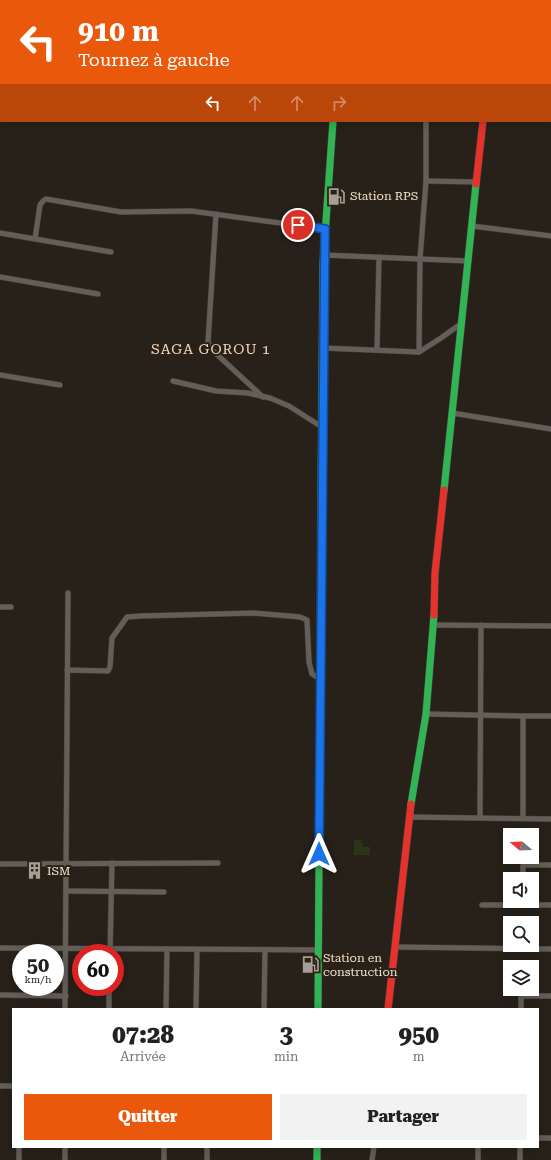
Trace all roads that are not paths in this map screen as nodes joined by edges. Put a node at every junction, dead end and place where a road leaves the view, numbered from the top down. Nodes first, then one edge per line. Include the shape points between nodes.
1 (333, 122) edge
2 (426, 122) edge
3 (483, 122) edge
4 (426, 181) junction
5 (477, 182) junction
6 (216, 214) junction
7 (472, 226) junction
8 (325, 229) junction
9 (0, 233) edge
10 (551, 236) edge
11 (35, 239) junction
12 (111, 252) dead end
13 (324, 255) junction
14 (379, 257) junction
15 (420, 259) junction
16 (468, 261) junction
17 (0, 277) edge
18 (98, 294) dead end
19 (462, 323) junction
20 (323, 348) junction
21 (377, 350) junction
22 (419, 352) junction
23 (0, 375) edge
24 (173, 382) dead end
25 (60, 385) dead end
26 (263, 396) junction
27 (452, 413) junction
28 (322, 427) junction
29 (551, 429) edge
30 (68, 593) dead end
31 (0, 607) edge
32 (11, 607) dead end
33 (434, 625) junction
34 (480, 626) junction
35 (551, 626) edge
36 (67, 670) junction
37 (320, 679) junction
38 (426, 714) junction
39 (481, 715) junction
40 (523, 716) junction
41 (551, 716) edge
42 (409, 817) junction
43 (480, 818) junction
44 (523, 818) junction
45 (551, 819) edge
46 (66, 863) junction
47 (112, 863) junction
48 (218, 863) dead end
49 (0, 864) edge
50 (551, 865) edge
51 (523, 872) edge
52 (66, 891) junction
53 (112, 891) junction
54 (164, 892) dead end
55 (503, 904) edge
56 (539, 904) edge
57 (482, 905) dead end
58 (551, 905) edge
59 (110, 944) edge
60 (395, 947) junction
61 (0, 948) edge
62 (66, 949) junction
63 (72, 949) edge
64 (168, 949) junction
65 (551, 949) edge
66 (196, 950) junction
67 (265, 950) junction
68 (318, 950) junction
69 (124, 951) edge
70 (0, 995) edge
71 (66, 996) junction
72 (109, 996) edge
73 (551, 996) edge
74 (66, 1008) edge
75 (109, 1008) edge
76 (166, 1008) edge
77 (196, 1008) edge
78 (264, 1008) edge
79 (318, 1008) edge
80 (388, 1008) edge
81 (521, 1008) edge
82 (0, 1086) edge
83 (12, 1086) edge
84 (539, 1138) edge
85 (551, 1138) edge
86 (19, 1148) edge
87 (65, 1148) edge
88 (164, 1148) edge
89 (207, 1148) edge
90 (317, 1148) edge
91 (374, 1148) edge
92 (478, 1148) edge
93 (520, 1148) edge
94 (19, 1160) edge
95 (65, 1160) edge
96 (164, 1160) edge
97 (207, 1160) edge
98 (317, 1160) edge
99 (372, 1160) edge
100 (478, 1160) edge
101 (520, 1160) edge

1 - 8 main road
2 - 4 street
3 - 5 main road
4 - 5 street
4 - 15 street
5 - 7 main road
6 - 8 street
6 - 11 street via 191,211 121,212 46,199 40,206
6 - 26 street via 208,342 211,349
7 - 10 street
7 - 16 main road
8 - 13 main road
9 - 11 street
11 - 12 street
13 - 14 street
13 - 20 main road
14 - 15 street
14 - 21 street
15 - 16 street
15 - 22 street
16 - 19 main road
17 - 18 street
19 - 22 street
19 - 27 main road
20 - 21 street
20 - 28 main road
21 - 22 street
23 - 25 street
24 - 26 street via 216,391
26 - 28 street via 289,406
27 - 29 street
27 - 33 main road via 435,573
28 - 37 main road
30 - 36 street
31 - 32 street
33 - 34 street
33 - 38 main road
34 - 35 street
34 - 39 street
36 - 37 street via 108,670 112,638 127,617 254,613 300,616 307,620 309,662 312,674
36 - 46 street
37 - 68 main road
38 - 39 street
38 - 42 main road
39 - 40 street
39 - 43 street
40 - 41 street
40 - 44 street
42 - 43 street
42 - 60 main road
43 - 44 street
44 - 45 street
46 - 47 street
46 - 49 street
46 - 52 street
47 - 48 street
47 - 53 street
50 - 51 street via 523,865
52 - 53 street
52 - 62 street
53 - 54 street
53 - 59 street
55 - 57 street
56 - 58 street
60 - 65 street
60 - 80 main road
61 - 62 street
62 - 63 street
62 - 71 street
64 - 66 street
64 - 69 street
64 - 76 street
66 - 67 street
66 - 77 street
67 - 68 street
67 - 78 street
68 - 79 main road
70 - 71 street
71 - 74 street
72 - 75 street
73 - 81 street via 521,996
82 - 83 street
84 - 85 street
86 - 94 street
87 - 95 street
88 - 96 street
89 - 97 street
90 - 98 main road
91 - 99 street
92 - 100 street
93 - 101 street

